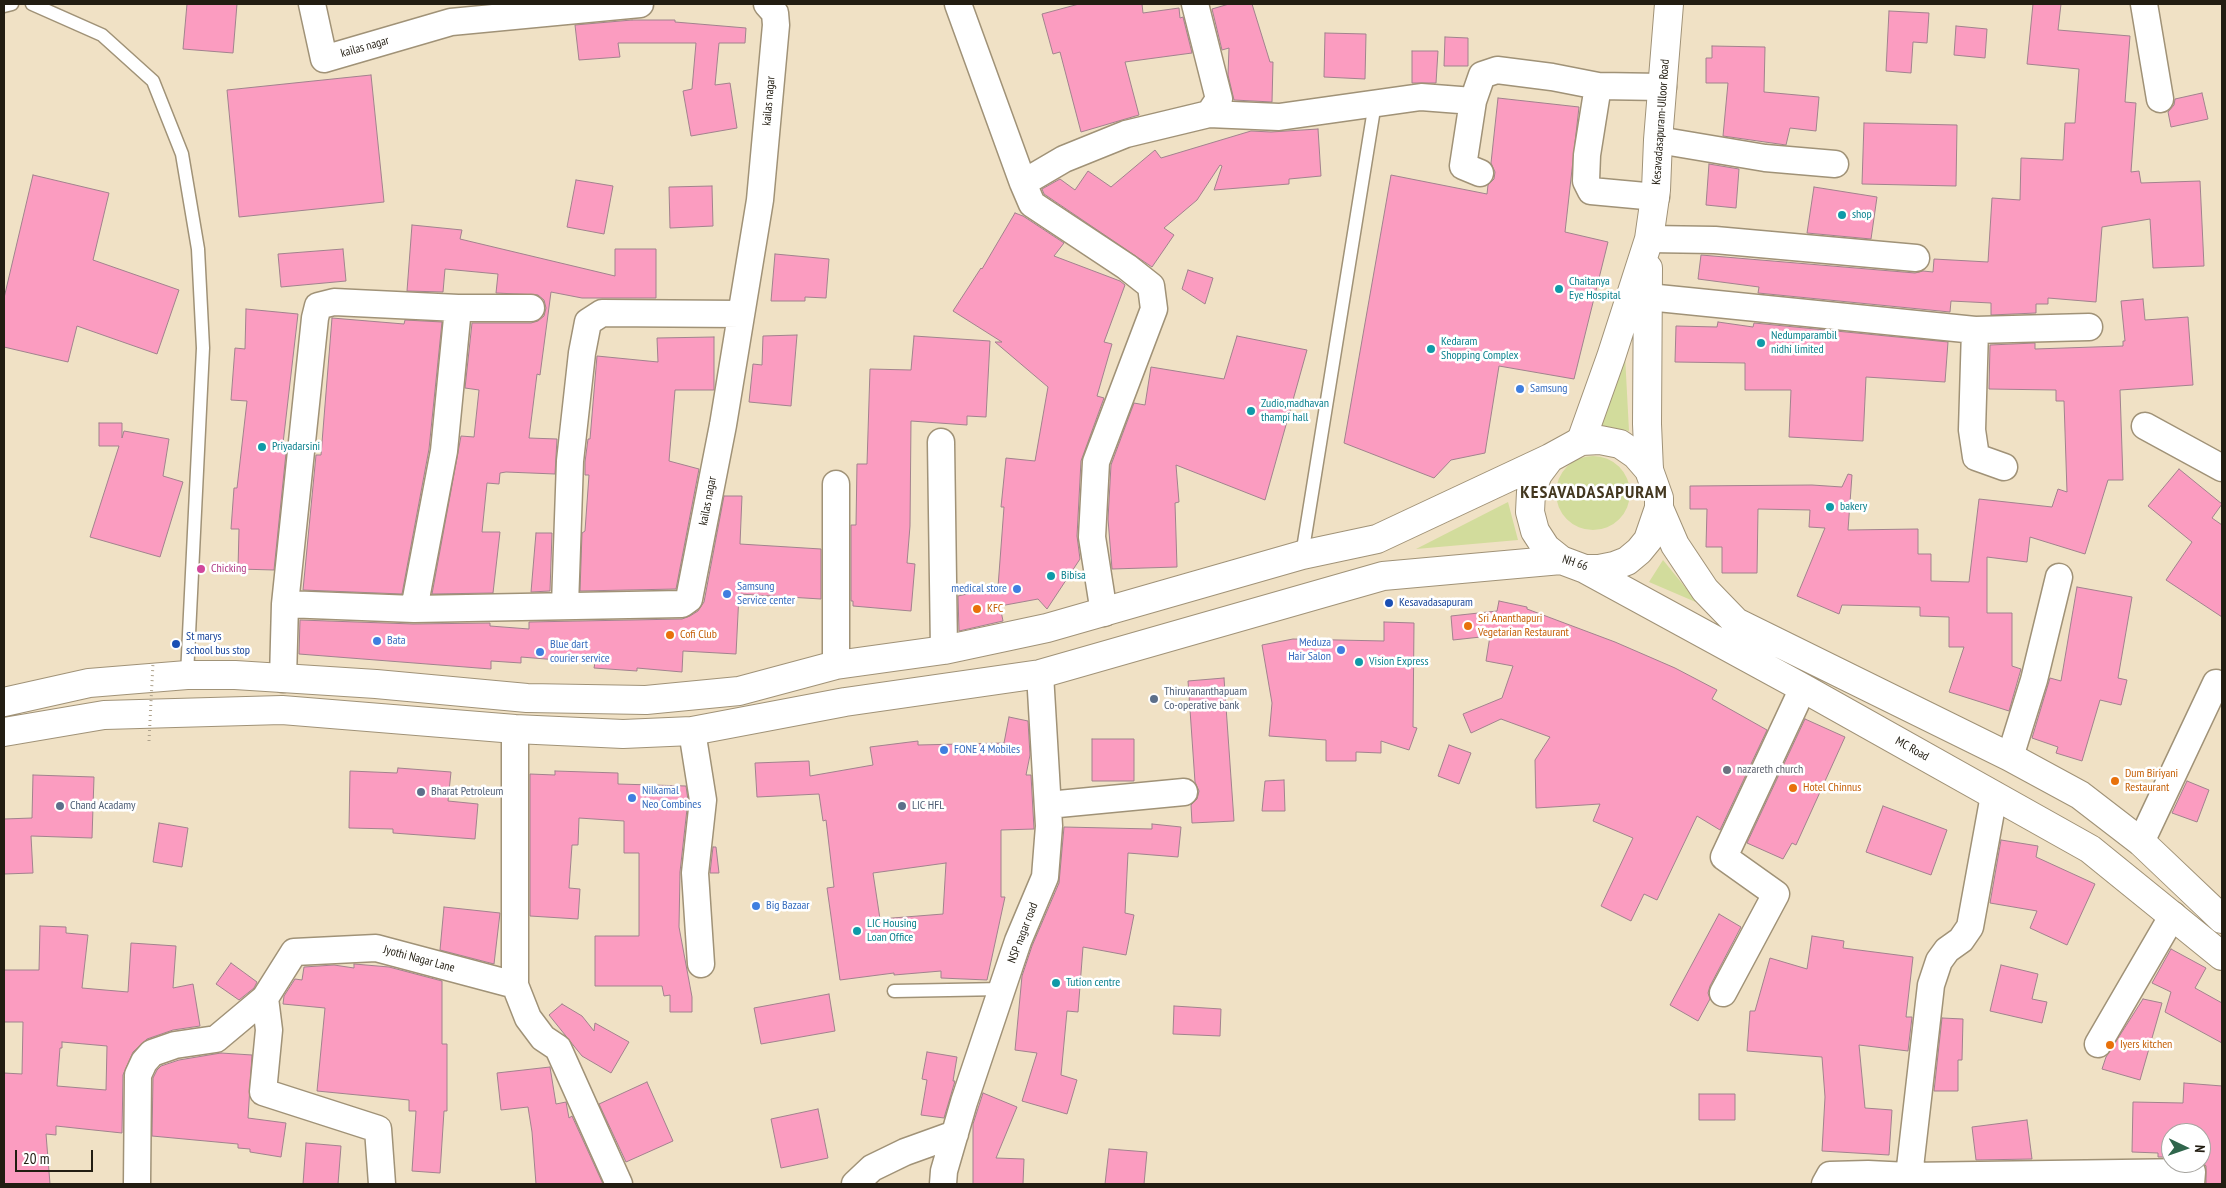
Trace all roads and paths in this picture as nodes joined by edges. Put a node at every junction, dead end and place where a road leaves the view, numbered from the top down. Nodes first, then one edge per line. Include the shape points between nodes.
1 (12, 4) edge
2 (32, 4) edge
3 (312, 4) edge
4 (640, 4) edge
5 (767, 4) edge
6 (958, 4) edge
7 (1195, 4) edge
8 (1669, 4) edge
9 (2144, 4) edge
10 (4, 6) edge
11 (505, 9) edge
12 (1598, 86) junction
13 (1664, 87) junction
14 (2160, 99) dead end
15 (1473, 101) junction
16 (1375, 103) junction
17 (1209, 114) junction
18 (1658, 140) junction
19 (1834, 164) dead end
20 (1480, 173) dead end
21 (1023, 183) junction
22 (1656, 197) junction
23 (1649, 239) junction
24 (1916, 258) dead end
25 (1648, 298) junction
26 (458, 308) junction
27 (531, 308) dead end
28 (741, 314) junction
29 (2089, 327) dead end
30 (1975, 330) junction
31 (2145, 426) dead end
32 (1581, 441) junction
33 (941, 442) dead end
34 (1550, 458) junction
35 (2004, 467) dead end
36 (2222, 468) edge
37 (1649, 470) junction
38 (836, 484) dead end
39 (1659, 508) junction
40 (1378, 538) junction
41 (1302, 555) junction
42 (1573, 565) junction
43 (1383, 576) junction
44 (2059, 577) dead end
45 (285, 604) junction
46 (565, 605) junction
47 (414, 609) junction
48 (1104, 613) junction
49 (944, 650) junction
50 (153, 664) dead end
51 (836, 665) junction
52 (1040, 674) junction
53 (187, 676) junction
54 (283, 679) junction
55 (2216, 683) dead end
56 (1803, 688) junction
57 (4, 702) edge
58 (185, 712) junction
59 (515, 729) junction
60 (692, 731) junction
61 (4, 732) edge
62 (149, 741) dead end
63 (2010, 756) junction
64 (1184, 792) dead end
65 (1994, 795) junction
66 (1048, 804) junction
67 (2142, 842) junction
68 (2173, 915) junction
69 (2222, 919) edge
70 (2222, 956) edge
71 (701, 964) dead end
72 (515, 985) junction
73 (1003, 989) junction
74 (894, 991) dead end
75 (1723, 993) dead end
76 (265, 998) junction
77 (2098, 1044) dead end
78 (955, 1134) junction
79 (1909, 1176) junction
80 (137, 1184) edge
81 (382, 1184) edge
82 (619, 1184) edge
83 (855, 1184) edge
84 (943, 1184) edge
85 (1825, 1184) edge
86 (2191, 1184) edge

1 - 10 lane
2 - 53 lane via 102,34 153,81 182,154 198,249 203,348
3 - 11 street, kailas nagar via 324,59
4 - 11 street, kailas nagar
5 - 28 street, kailas nagar via 775,13 776,25 760,200
6 - 21 street
7 - 17 street via 1220,99
8 - 13 main road, Kesavadasapuram-Ulloor Road
9 - 14 street
12 - 13 street
12 - 15 street via 1497,70 1482,75
12 - 22 street via 1587,155 1586,181 1591,191
13 - 18 main road, Kesavadasapuram-Ulloor Road
15 - 16 street via 1421,97
15 - 20 street via 1463,166
16 - 17 street via 1279,117
16 - 41 lane
17 - 21 street via 1126,134 1064,159
18 - 19 street via 1765,158
18 - 22 main road, Kesavadasapuram-Ulloor Road
21 - 48 street via 1032,204 1151,286 1154,309 1096,462 1092,537
22 - 23 main road, Kesavadasapuram-Ulloor Road
23 - 24 street via 1715,240
23 - 25 main road, NH 66
23 - 32 main road
25 - 30 street
25 - 37 main road, NH 66
26 - 27 street
26 - 45 street via 334,302 318,306
26 - 47 street via 444,451
28 - 46 street, kailas nagar via 689,599 682,604
28 - 46 street via 602,313 588,322 570,461
29 - 30 street
30 - 35 street via 1972,430 1976,457
31 - 36 street
32 - 34 main road, NH 66
32 - 37 main road, NH 66 via 1620,444
33 - 49 street
34 - 40 main road
34 - 42 main road, NH 66 via 1538,474 1531,492 1530,512 1535,531 1546,548
37 - 39 main road, NH 66 via 1659,498
38 - 51 street
39 - 42 main road, NH 66 via 1648,540 1627,560 1600,569
39 - 63 main road via 1675,545 1705,590 1736,622
40 - 41 main road
40 - 43 main road
41 - 48 main road
42 - 43 main road
42 - 56 main road, MC Road
43 - 52 main road
44 - 63 street via 2034,680
45 - 47 street, kailas nagar
45 - 54 street
46 - 47 street, kailas nagar
48 - 49 main road
49 - 51 main road
50 - 62 path, bridge
51 - 54 main road via 739,691 646,700 526,698
52 - 60 main road via 845,702
52 - 66 street, NSP nagar road
53 - 54 main road
53 - 57 main road via 89,683
53 - 58 main road
55 - 67 street
56 - 65 main road, MC Road
56 - 75 street via 1724,856 1776,894
58 - 59 main road via 282,710
58 - 61 main road via 104,715
59 - 60 main road via 623,734
59 - 72 street
60 - 71 street via 703,800 695,872
63 - 67 main road via 2080,795
64 - 66 street
65 - 68 main road, MC Road via 2090,849
65 - 79 street via 1970,927 1939,961 1931,985
66 - 73 street, NSP nagar road via 1045,877 1018,941
67 - 69 main road
68 - 70 main road, MC Road
68 - 77 street
72 - 76 street, Jyothi Nagar Lane via 376,948 294,952
72 - 82 street via 528,1018 543,1038 558,1048
73 - 74 lane
73 - 78 street, NSP nagar road
76 - 80 street, Jyothi Nagar Lane via 216,1039 175,1045 152,1053 144,1062 138,1075
76 - 81 street via 269,1030 263,1092 378,1129
78 - 83 street via 872,1168
78 - 84 street, NSP nagar road
79 - 85 street via 1830,1175
79 - 86 street via 2192,1172

